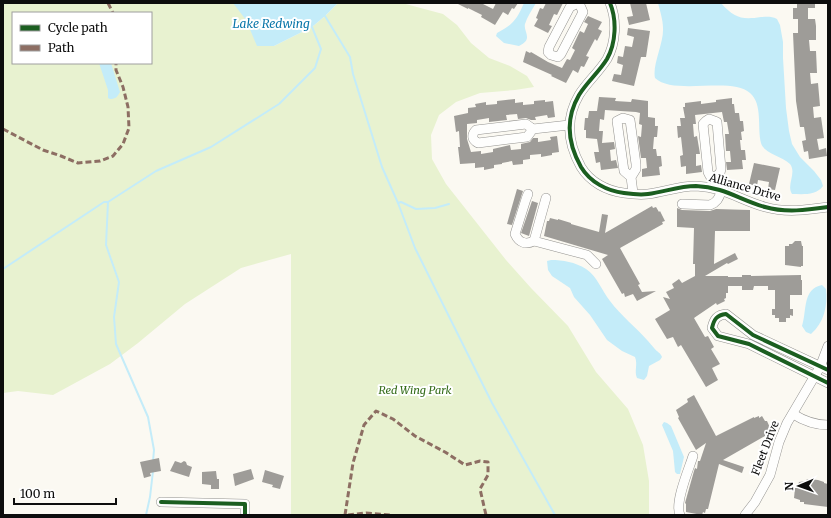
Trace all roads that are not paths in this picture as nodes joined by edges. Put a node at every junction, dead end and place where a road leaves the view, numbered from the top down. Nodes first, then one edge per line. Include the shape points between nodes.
1 (579, 3) edge
2 (610, 3) edge
3 (569, 125) junction
4 (533, 129) junction
5 (631, 177) junction
6 (715, 177) junction
7 (718, 189) junction
8 (633, 193) junction
9 (528, 194) dead end
10 (546, 198) dead end
11 (682, 204) dead end
12 (828, 207) edge
13 (534, 241) junction
14 (596, 264) dead end
15 (828, 346) edge
16 (824, 368) edge
17 (815, 376) junction
18 (828, 383) edge
19 (793, 414) junction
20 (828, 424) edge
21 (693, 456) dead end
22 (161, 502) dead end
23 (245, 515) edge
24 (680, 515) edge
25 (745, 515) edge

1 - 1 street via 570,7 549,46 548,52 551,55 558,57 562,54 583,12
2 - 3 street, Alliance Drive via 615,24 611,48 607,58 579,96
3 - 4 street
3 - 8 street, Alliance Drive via 574,152 582,168 594,182 612,191
4 - 4 street via 526,124 476,130 473,138 478,143 527,137
5 - 5 street via 636,164 630,120 623,118 617,122 624,171
5 - 8 street
6 - 6 street via 721,169 717,122 709,119 703,124 707,165 710,176
6 - 7 street
7 - 8 street, Alliance Drive via 686,186 647,195
7 - 11 street via 717,201 710,205
7 - 12 street, Alliance Drive via 774,209 796,211
9 - 13 street via 515,234 519,241 524,243
10 - 13 street
13 - 14 street via 587,255
15 - 16 street, Fleet Drive
16 - 17 street, Fleet Drive
16 - 17 street via 753,335 726,314 716,317 713,322 712,328 718,336 749,344
17 - 18 street
17 - 19 street, Fleet Drive
19 - 20 street via 809,422
19 - 25 street, Fleet Drive via 779,442 770,475
21 - 24 street via 679,502
22 - 23 street via 245,504

